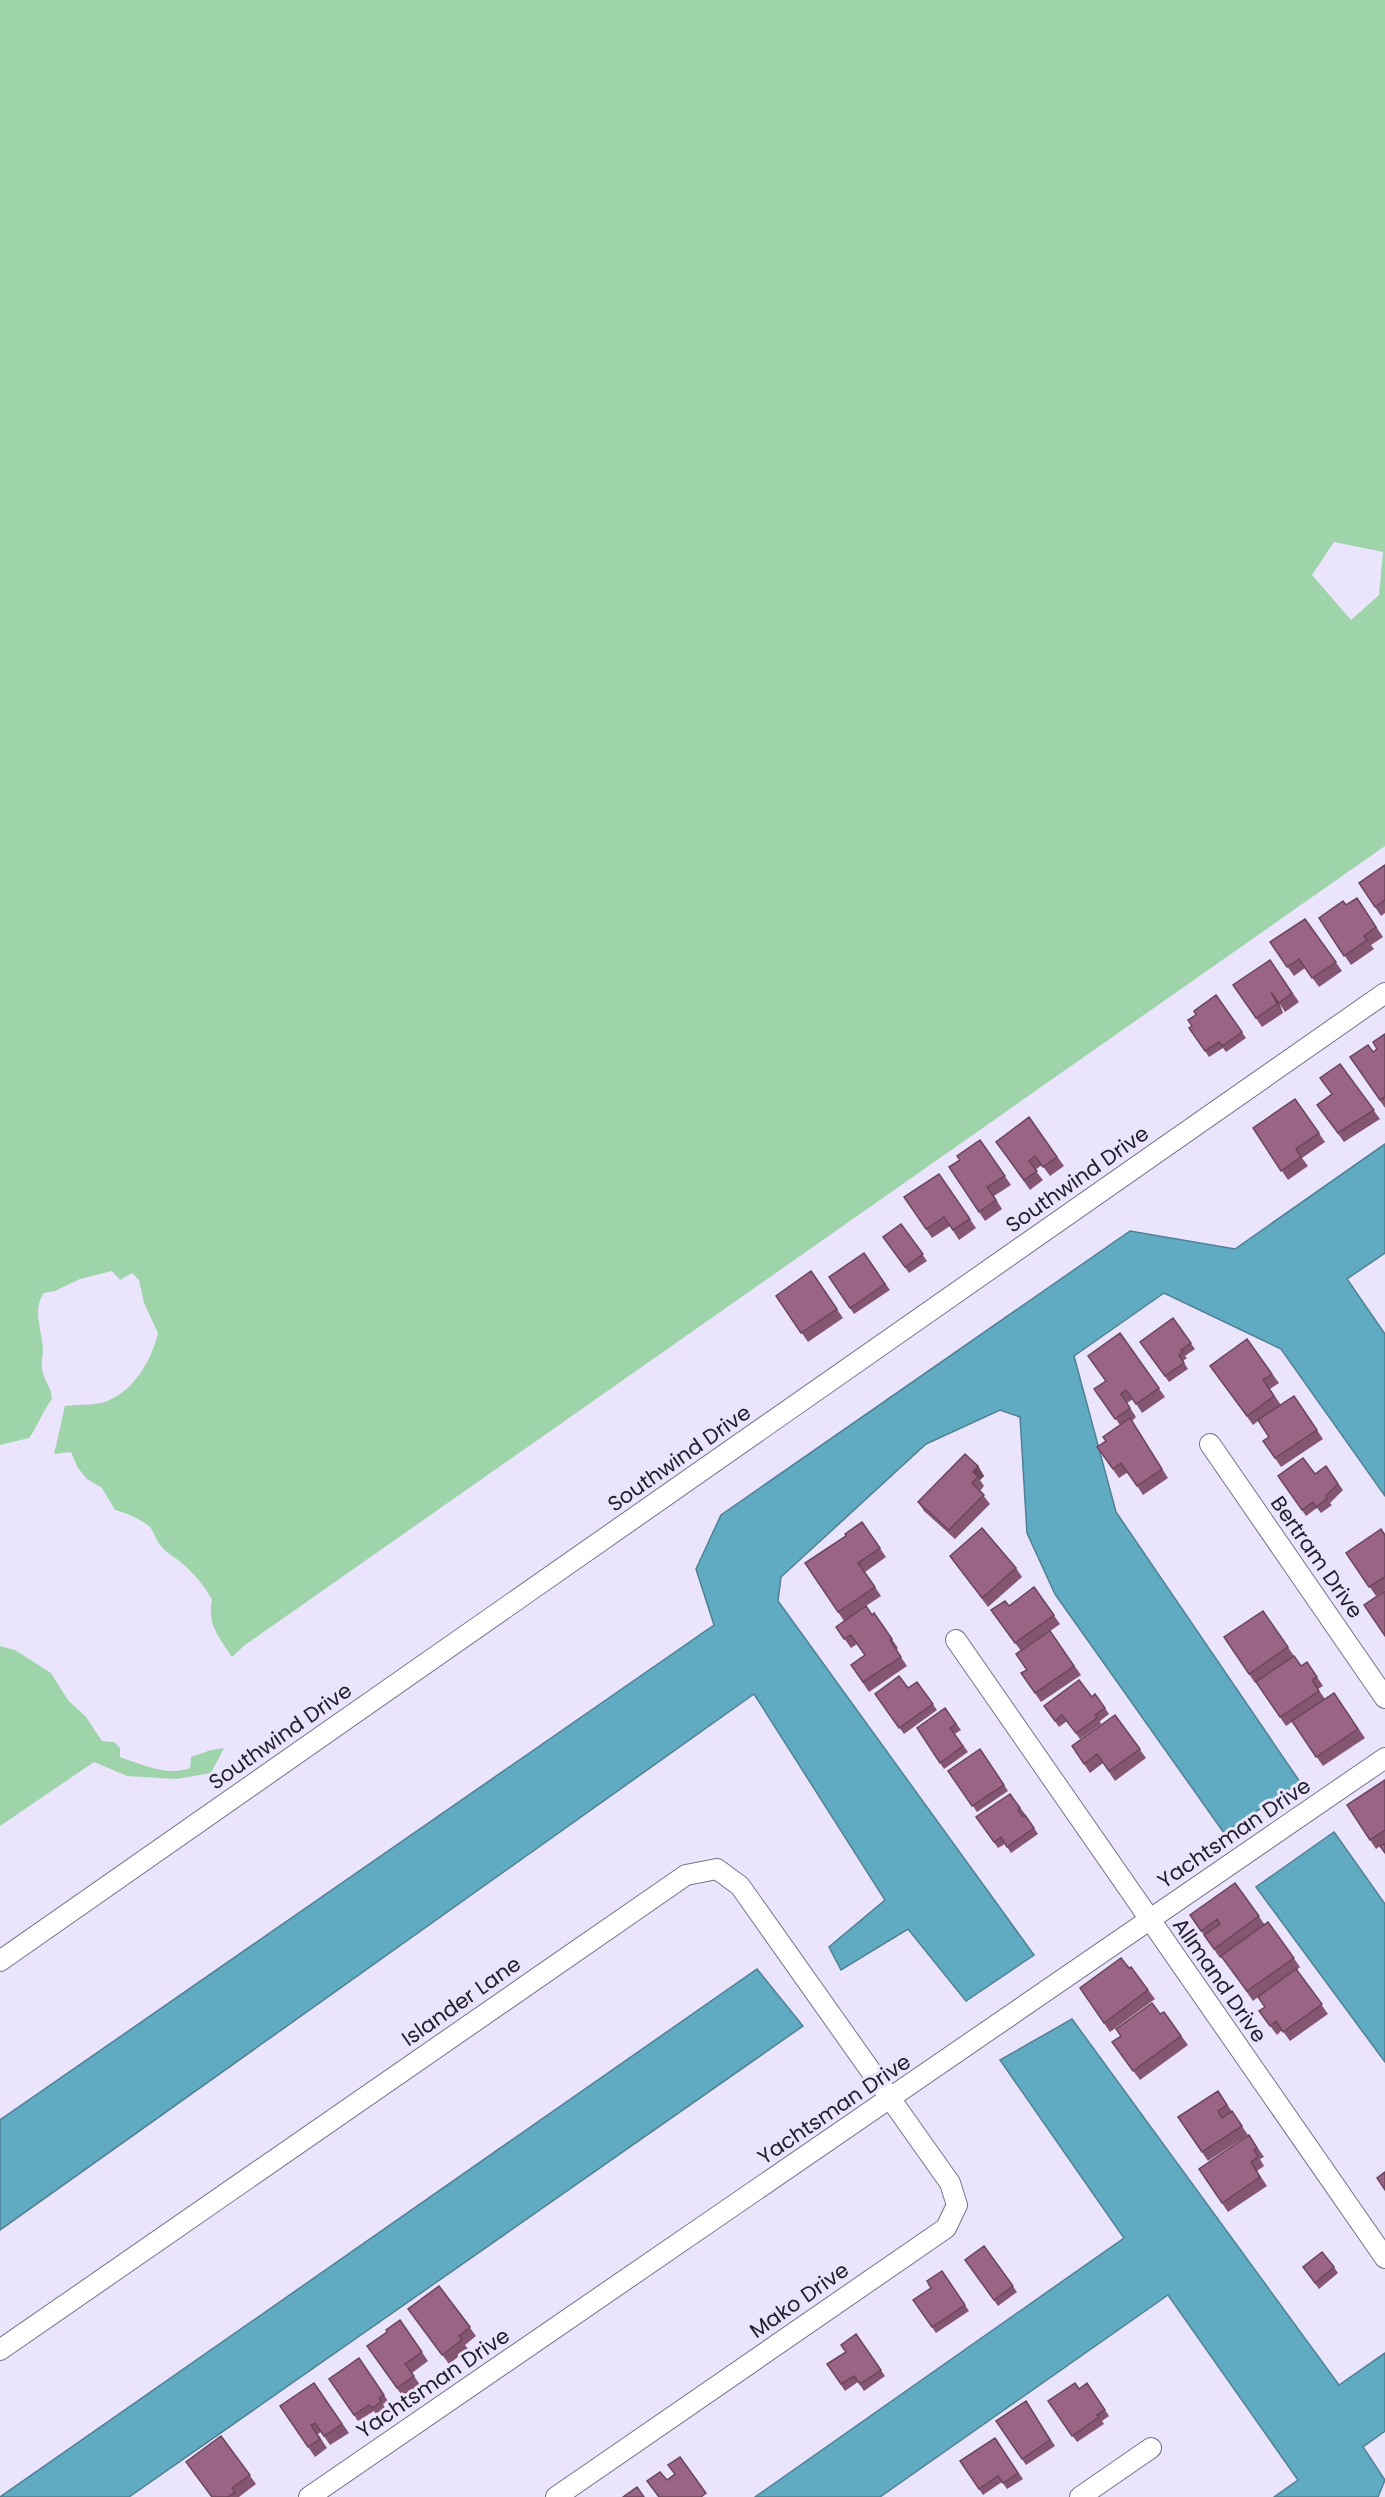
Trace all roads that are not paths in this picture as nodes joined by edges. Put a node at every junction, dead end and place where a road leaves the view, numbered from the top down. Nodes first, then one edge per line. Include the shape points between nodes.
1 (1385, 993) edge
2 (1210, 1444) dead end
3 (956, 1640) dead end
4 (1385, 1698) edge
5 (1385, 1758) edge
6 (1149, 1920) junction
7 (0, 1961) edge
8 (891, 2100) junction
9 (1385, 2258) edge
10 (0, 2350) edge
11 (1151, 2448) dead end
12 (309, 2497) edge
13 (556, 2497) edge
14 (1080, 2497) edge

1 - 7 street, Southwind Drive
2 - 4 street, Bertram Drive
3 - 6 street, Allmand Drive
5 - 6 street, Yachtsman Drive
6 - 8 street, Yachtsman Drive
6 - 9 street, Allmand Drive
8 - 10 street, Islander Lane via 740,1886 717,1869 686,1875
8 - 12 street, Yachtsman Drive
8 - 13 street, Mako Drive via 951,2184 957,2205 946,2228
11 - 14 street

